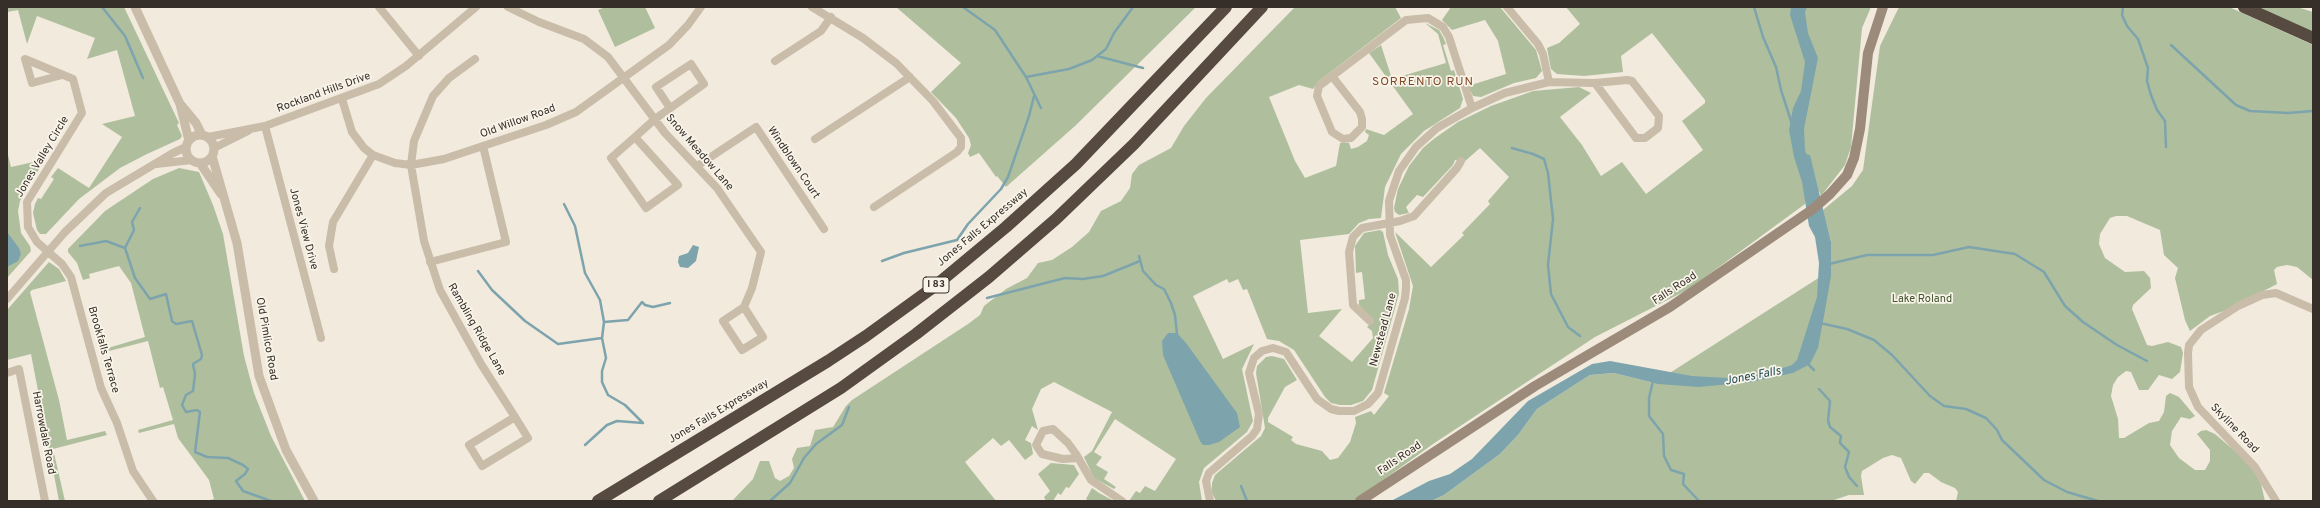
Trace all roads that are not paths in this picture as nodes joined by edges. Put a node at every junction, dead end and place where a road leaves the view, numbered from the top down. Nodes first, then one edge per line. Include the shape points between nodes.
1 (135, 7) edge
2 (379, 7) edge
3 (476, 7) edge
4 (508, 7) edge
5 (701, 7) edge
6 (812, 7) edge
7 (1226, 7) edge
8 (1262, 7) edge
9 (1506, 7) edge
10 (1883, 7) edge
11 (2244, 7) edge
12 (831, 17) junction
13 (2313, 38) edge
14 (419, 56) junction
15 (475, 59) dead end
16 (775, 61) dead end
17 (62, 75) dead end
18 (624, 76) junction
19 (1332, 76) junction
20 (910, 77) junction
21 (1549, 82) junction
22 (1595, 83) junction
23 (342, 99) junction
24 (180, 104) junction
25 (670, 108) junction
26 (1472, 108) junction
27 (655, 119) junction
28 (265, 126) junction
29 (250, 130) junction
30 (205, 136) junction
31 (635, 137) junction
32 (815, 139) dead end
33 (188, 144) junction
34 (483, 146) junction
35 (213, 152) junction
36 (373, 155) junction
37 (196, 162) junction
38 (1461, 162) dead end
39 (155, 164) junction
40 (411, 165) junction
41 (698, 166) junction
42 (223, 197) junction
43 (874, 207) dead end
44 (1388, 222) junction
45 (824, 229) dead end
46 (49, 251) junction
47 (430, 262) junction
48 (334, 270) dead end
49 (7, 299) edge
50 (744, 307) junction
51 (2313, 309) edge
52 (1370, 322) dead end
53 (321, 338) dead end
54 (7, 373) edge
55 (515, 417) junction
56 (1078, 458) junction
57 (45, 501) edge
58 (153, 501) edge
59 (314, 501) edge
60 (598, 501) edge
61 (659, 501) edge
62 (1122, 501) edge
63 (1210, 501) edge
64 (1360, 501) edge
65 (2276, 501) edge

1 - 24 street
2 - 14 street
3 - 14 street, Rockland Hills Drive
4 - 18 street, Snow Meadow Lane via 584,39 608,57
5 - 18 street, Old Willow Road via 674,40
6 - 12 street
7 - 60 highway, Jones Falls Expressway / I 83 via 1076,164 1001,232 935,286 828,361
8 - 61 highway, I 83 via 1134,144 1056,219 989,277 841,388
9 - 21 street via 1538,44 1543,54
10 - 64 main road, Falls Road via 1868,53 1860,129 1854,158 1843,179 1823,201 1670,307 1535,386
11 - 13 highway
12 - 16 street via 821,31
12 - 20 street via 881,50
14 - 23 street, Rockland Hills Drive via 379,84
15 - 40 street, Rambling Ridge Lane via 448,78 434,96 414,141
17 - 46 street, Jones Valley Circle via 73,79 82,113 29,199 26,209 31,234
18 - 27 street, Snow Meadow Lane
18 - 34 street, Old Willow Road via 576,112
19 - 19 street via 1319,86 1317,96 1332,132 1343,139 1351,138 1362,127 1360,112
19 - 26 street via 1406,20 1428,18 1443,27 1449,37
20 - 32 street
20 - 43 street via 951,123 962,143 956,152
21 - 22 street, Newstead Lane
21 - 26 street, Newstead Lane via 1505,93
22 - 22 street, Newstead Lane via 1636,138 1645,138 1658,128 1660,116 1632,81
23 - 28 street, Rockland Hills Drive
23 - 36 street, Old Willow Road via 352,132
24 - 30 street
24 - 33 street
25 - 25 street via 704,84 690,64 656,87
25 - 27 street
26 - 44 street, Newstead Lane via 1437,128 1406,159 1393,184
27 - 31 street
27 - 41 street, Snow Meadow Lane via 665,133
28 - 29 street, Rockland Hills Drive
28 - 53 street, Jones View Drive
29 - 30 street, Rockland Hills Drive
29 - 35 street, Rockland Hills Drive
30 - 33 street via 195,136
30 - 35 street
31 - 31 street via 678,185 646,208 612,158
33 - 37 street via 188,156
33 - 39 street
34 - 40 street, Old Willow Road via 444,160
34 - 47 street via 506,242
35 - 37 street via 206,162
35 - 42 street, Old Pimlico Road
36 - 40 street, Old Willow Road via 395,163
36 - 48 street via 333,222 329,246
37 - 39 street via 180,160
37 - 42 street, Old Pimlico Road
38 - 44 street via 1414,216
39 - 46 street via 106,193 87,209
40 - 47 street, Rambling Ridge Lane via 419,219
41 - 45 street, Windblown Court via 756,127
41 - 50 street, Snow Meadow Lane via 725,199 761,252 752,288
42 - 59 street, Old Pimlico Road via 237,243 259,376 286,450
44 - 52 street via 1362,228 1350,244 1349,265 1353,305
44 - 63 street, Newstead Lane via 1394,250 1404,273 1406,288 1378,393 1368,404 1354,411 1330,409 1317,399 1286,352 1273,348 1262,351 1254,358 1249,373 1259,414 1258,429 1209,473 1206,481
46 - 49 street
46 - 58 street, Brookfalls Terrace via 71,277 101,388 119,428 133,471
47 - 55 street, Rambling Ridge Lane via 448,307
50 - 50 street via 723,321 742,350 763,337
51 - 65 street, Skyline Road via 2276,293 2262,295 2238,306 2201,330 2189,345 2189,387 2198,407 2256,468
54 - 57 street, Harrowdale Road via 19,369
55 - 55 street, Rambling Ridge Lane via 469,445 482,466 528,438
56 - 56 street via 1068,443 1053,429 1043,431 1036,445 1042,454 1063,459
56 - 62 street via 1091,480

